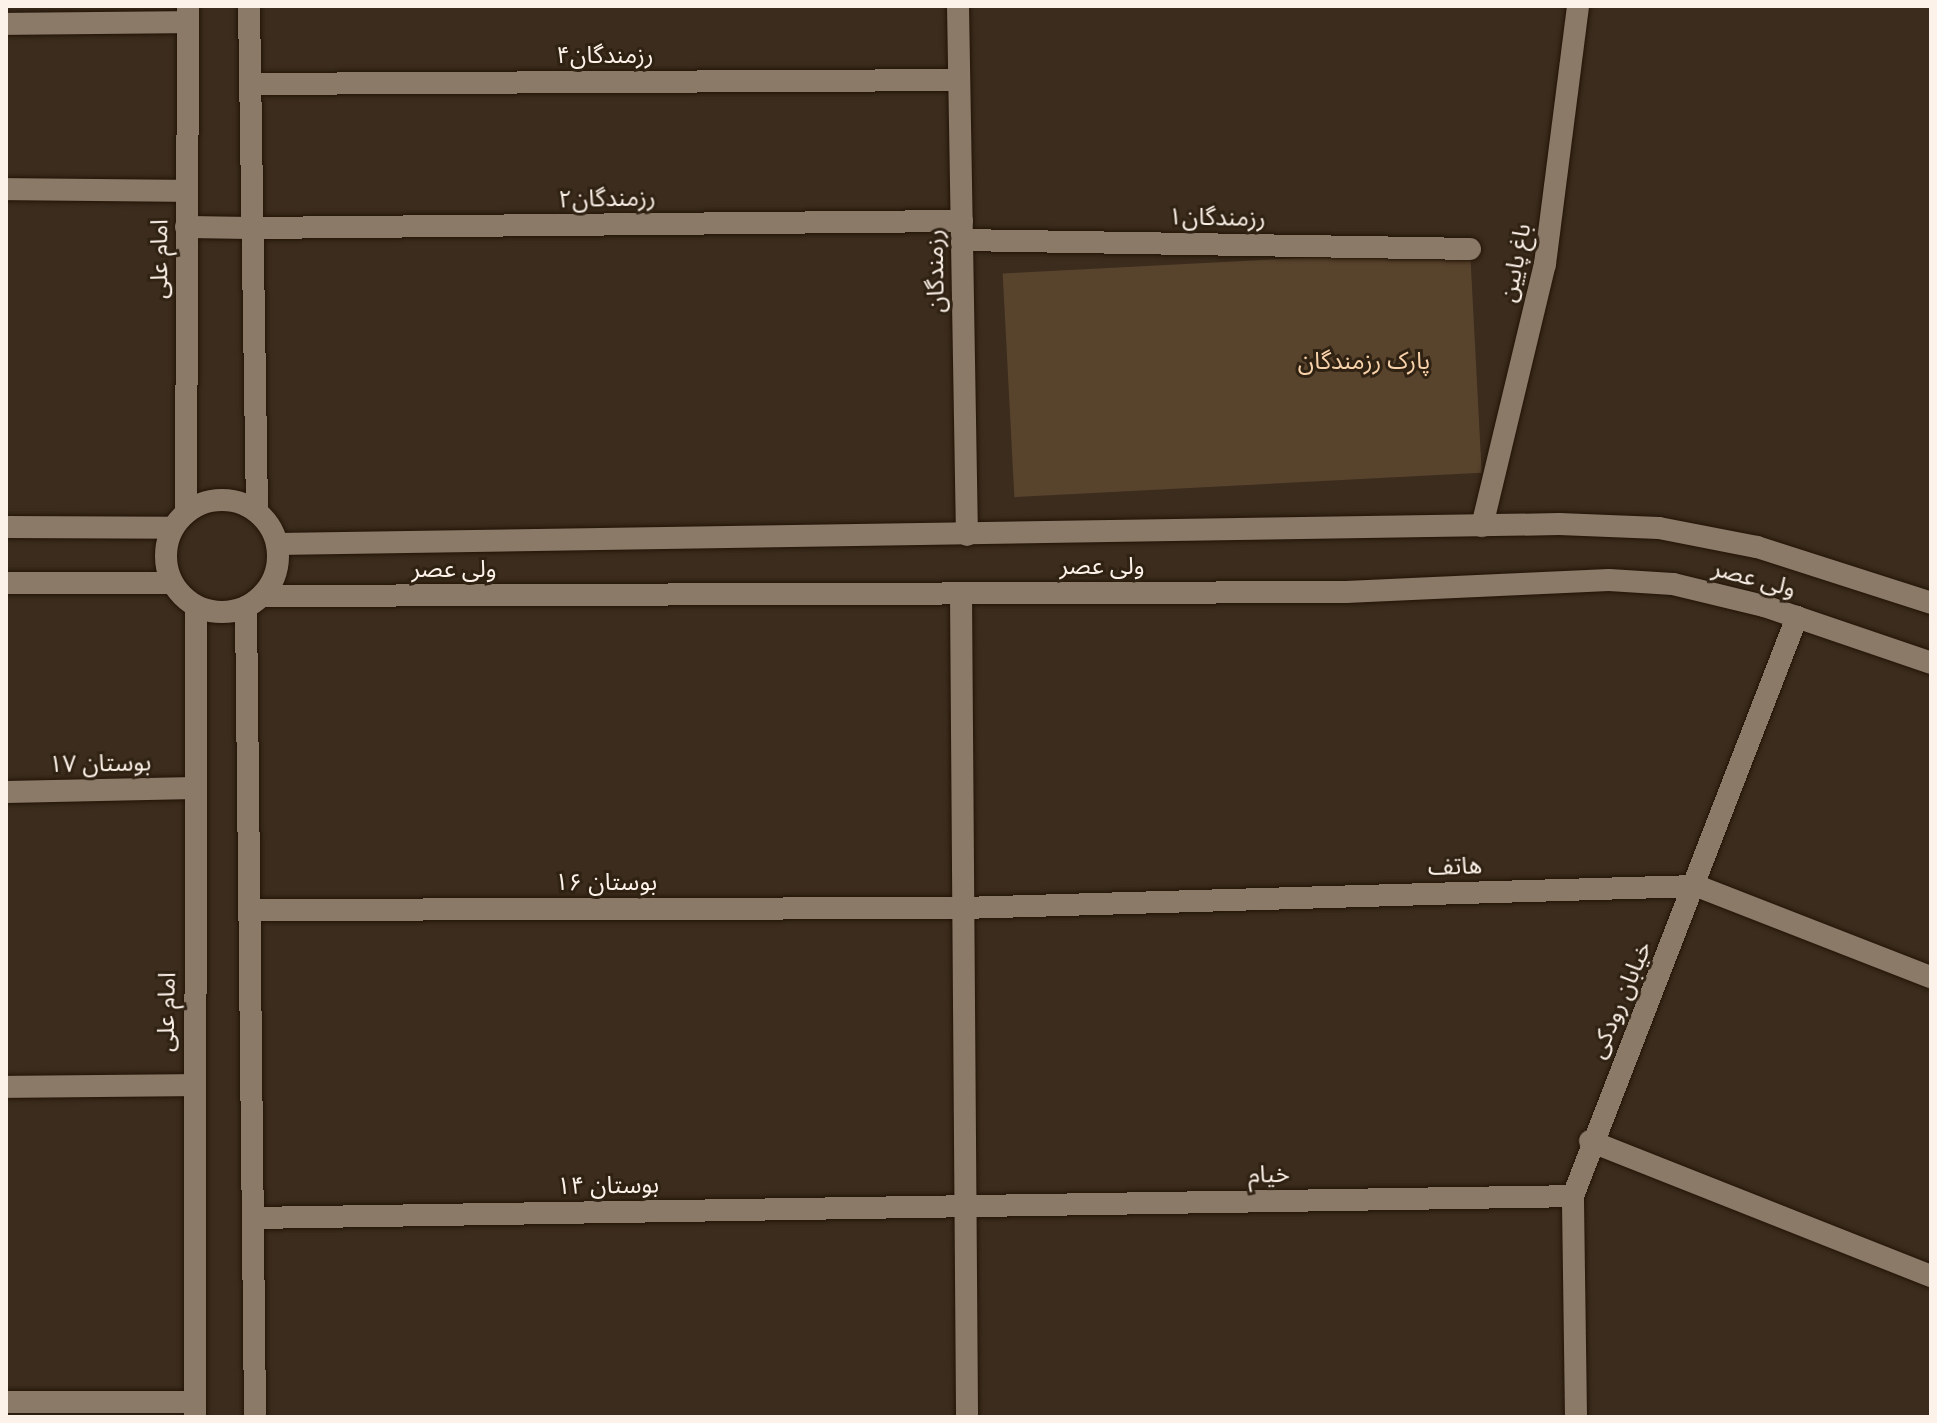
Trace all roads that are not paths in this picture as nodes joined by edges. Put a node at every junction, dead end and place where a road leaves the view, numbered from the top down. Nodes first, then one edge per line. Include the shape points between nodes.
1 (249, 6) edge
2 (958, 6) edge
3 (1578, 6) edge
4 (188, 14) edge
5 (6, 24) edge
6 (959, 80) junction
7 (250, 84) junction
8 (6, 189) edge
9 (187, 191) junction
10 (186, 227) junction
11 (253, 228) junction
12 (962, 231) junction
13 (1470, 249) dead end
14 (257, 512) junction
15 (180, 520) junction
16 (1482, 526) junction
17 (6, 527) edge
18 (967, 535) junction
19 (277, 544) junction
20 (6, 583) edge
21 (172, 583) junction
22 (961, 594) junction
23 (254, 602) junction
24 (1931, 603) edge
25 (196, 607) junction
26 (1797, 617) junction
27 (1931, 663) edge
28 (195, 788) junction
29 (6, 792) edge
30 (1697, 886) junction
31 (963, 908) junction
32 (249, 910) junction
33 (1931, 977) edge
34 (192, 1085) junction
35 (6, 1087) edge
36 (1590, 1141) junction
37 (1573, 1196) junction
38 (965, 1205) junction
39 (253, 1218) junction
40 (1931, 1276) edge
41 (6, 1402) edge
42 (195, 1409) edge
43 (255, 1417) edge
44 (967, 1417) edge
45 (1576, 1417) edge

1 - 7 street
2 - 6 street, رزمندگان
3 - 16 street, باغ پایین via 1545,264
4 - 5 street
4 - 9 street, امام علی
6 - 7 street, رزمندگان۴
6 - 12 street, رزمندگان
7 - 11 street
8 - 9 street
9 - 10 street, امام علی
10 - 11 street, رزمندگان۲
10 - 15 street, امام علی
11 - 12 street, رزمندگان۲
11 - 14 street
12 - 13 street, رزمندگان۱
12 - 18 street, رزمندگان
14 - 15 street via 221,500
14 - 19 street
15 - 17 street
15 - 21 street via 166,546
16 - 18 street, ولی عصر
16 - 24 street, ولی عصر via 1659,528 1757,547
18 - 19 street, ولی عصر
19 - 23 street via 273,581
20 - 21 street
21 - 25 street
22 - 23 street, ولی عصر
22 - 26 street, ولی عصر via 1346,592 1609,580 1673,584
22 - 31 street
23 - 25 street
23 - 32 street
25 - 28 street, امام علی
26 - 27 street, ولی عصر
26 - 30 street, خیابان رودکی
28 - 29 street, بوستان ۱۷
28 - 34 street, امام علی
30 - 31 street, هاتف
30 - 33 street, هاتف
30 - 36 street, خیابان رودکی
31 - 32 street, بوستان ۱۶
31 - 38 street
32 - 39 street
34 - 35 street
34 - 42 street, امام علی
36 - 37 street, خیابان رودکی
36 - 40 street
37 - 38 street, خیام
37 - 45 street, خیابان رودکی
38 - 39 street, بوستان ۱۴
38 - 44 street
39 - 43 street
41 - 42 street

